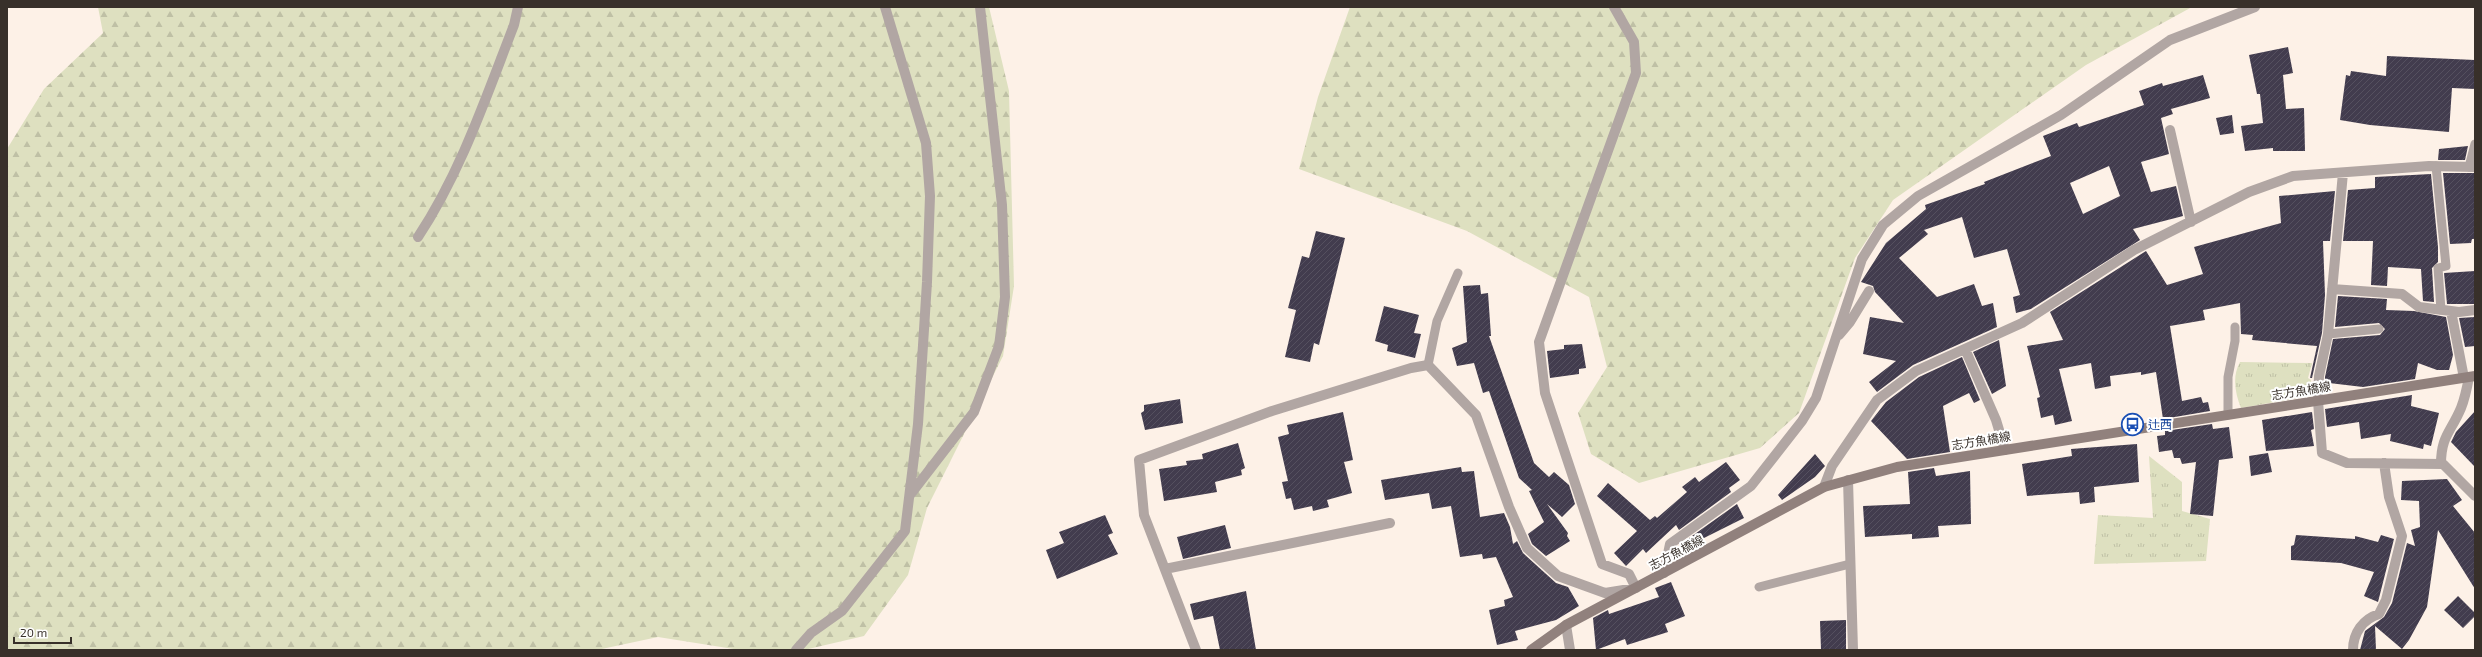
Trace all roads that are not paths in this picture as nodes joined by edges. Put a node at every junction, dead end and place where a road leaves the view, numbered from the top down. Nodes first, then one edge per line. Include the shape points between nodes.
1 (518, 7) edge
2 (885, 7) edge
3 (980, 7) edge
4 (1614, 7) edge
5 (2255, 7) edge
6 (2170, 130) dead end
7 (2475, 144) edge
8 (2436, 166) junction
9 (2472, 167) edge
10 (2343, 173) junction
11 (2191, 222) junction
12 (418, 236) dead end
13 (1458, 273) dead end
14 (2332, 289) junction
15 (1869, 291) dead end
16 (2446, 310) junction
17 (2475, 310) edge
18 (2234, 327) dead end
19 (2380, 329) dead end
20 (2328, 334) junction
21 (1835, 339) junction
22 (1965, 349) junction
23 (1428, 366) junction
24 (2470, 377) edge
25 (2318, 401) junction
26 (2228, 415) junction
27 (2005, 450) junction
28 (2384, 463) junction
29 (2441, 464) junction
30 (1848, 480) junction
31 (1824, 487) junction
32 (910, 495) junction
33 (2475, 496) edge
34 (1390, 523) dead end
35 (1850, 564) junction
36 (1165, 569) junction
37 (1664, 573) junction
38 (1759, 587) dead end
39 (1636, 588) junction
40 (1566, 625) junction
41 (796, 650) edge
42 (1196, 650) edge
43 (1531, 650) edge
44 (1570, 650) edge
45 (1853, 650) edge
46 (2353, 650) edge

1 - 12 street via 514,25 462,158 436,209
2 - 32 street via 926,143 930,196 918,424
3 - 32 street via 1002,205 1005,297 999,346 974,412
4 - 39 street via 1634,42 1636,73 1539,342 1545,392 1602,564 1629,574
5 - 21 street via 2170,40 2061,115 1918,196 1883,225 1862,259
6 - 11 street
7 - 9 lane
8 - 9 street
8 - 10 street
8 - 16 lane via 2446,266 2438,268
10 - 11 street via 2294,176 2249,192
10 - 14 street
11 - 22 street via 2134,250 2022,323
13 - 23 lane via 1437,321
14 - 16 street via 2402,294 2420,307
14 - 20 street
15 - 21 street via 1850,322
16 - 17 street
16 - 24 street
18 - 26 lane via 2235,341 2228,377
19 - 20 lane
20 - 25 street via 2319,376
21 - 37 street via 1816,398 1802,421 1751,486 1670,544
22 - 27 street via 1996,420
22 - 31 street via 1916,371 1877,400 1832,466
23 - 36 street via 1411,368 1272,410 1139,460 1144,515
23 - 39 street via 1476,415 1509,507 1527,548 1558,576 1605,592
24 - 25 main road, 志方魚橋線
24 - 29 street via 2460,409 2446,433 2441,448
25 - 26 main road, 志方魚橋線
25 - 28 street via 2322,453 2347,463
26 - 27 main road, 志方魚橋線
27 - 30 main road, 志方魚橋線 via 1897,467
28 - 29 street
28 - 46 street via 2388,497 2402,536 2386,600 2379,614 2370,617 2359,628 2353,641
29 - 33 street via 2444,464
30 - 31 main road, 志方魚橋線
30 - 35 street
31 - 37 main road, 志方魚橋線
32 - 41 street via 905,531 842,611 811,633
34 - 36 street
35 - 38 lane
35 - 45 street
36 - 42 street
37 - 39 main road, 志方魚橋線
39 - 40 main road, 志方魚橋線
40 - 43 main road, 志方魚橋線
40 - 44 street

